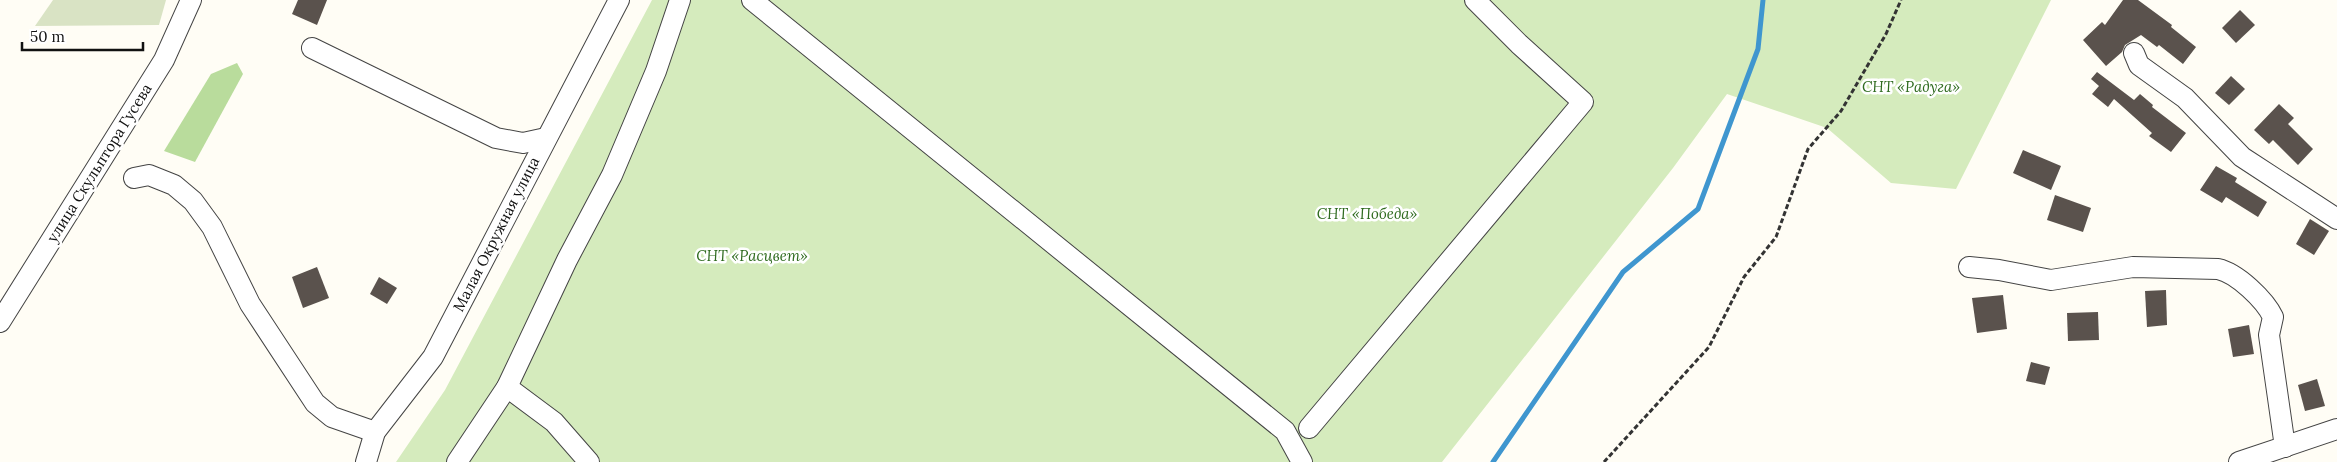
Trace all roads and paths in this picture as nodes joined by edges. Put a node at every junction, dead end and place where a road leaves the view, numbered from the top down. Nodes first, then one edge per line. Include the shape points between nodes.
1 (191, 0) edge
2 (680, 0) edge
3 (752, 0) edge
4 (1475, 0) edge
5 (1901, 0) edge
6 (614, 2) edge
7 (312, 48) dead end
8 (2134, 54) dead end
9 (546, 138) junction
10 (134, 178) dead end
11 (2337, 219) edge
12 (1969, 267) dead end
13 (0, 322) edge
14 (507, 387) junction
15 (1310, 428) dead end
16 (2337, 429) edge
17 (375, 432) junction
18 (2285, 447) junction
19 (366, 462) edge
20 (457, 462) edge
21 (589, 462) edge
22 (1302, 462) edge
23 (1604, 462) edge
24 (2239, 462) edge

1 - 13 street, улица Скульптора Гусева via 164,60
2 - 14 street via 656,71 612,175 567,260
3 - 22 street via 1285,431
4 - 15 street via 1583,102
5 - 23 path via 1886,34 1841,111 1808,149 1776,238 1744,277 1709,347
6 - 9 street, Малая Окружная улица
7 - 9 street via 496,138 524,143
8 - 11 street via 2139,65 2185,98 2242,157
9 - 17 street, Малая Окружная улица via 433,357
10 - 17 street via 149,176 174,185 193,201 212,227 250,304 315,403 332,418
12 - 18 street via 2051,280 2133,267 2228,271 2268,305 2273,317 2269,334
14 - 20 street
14 - 21 street via 554,422
16 - 18 street
17 - 19 street, Малая Окружная улица
18 - 24 street

